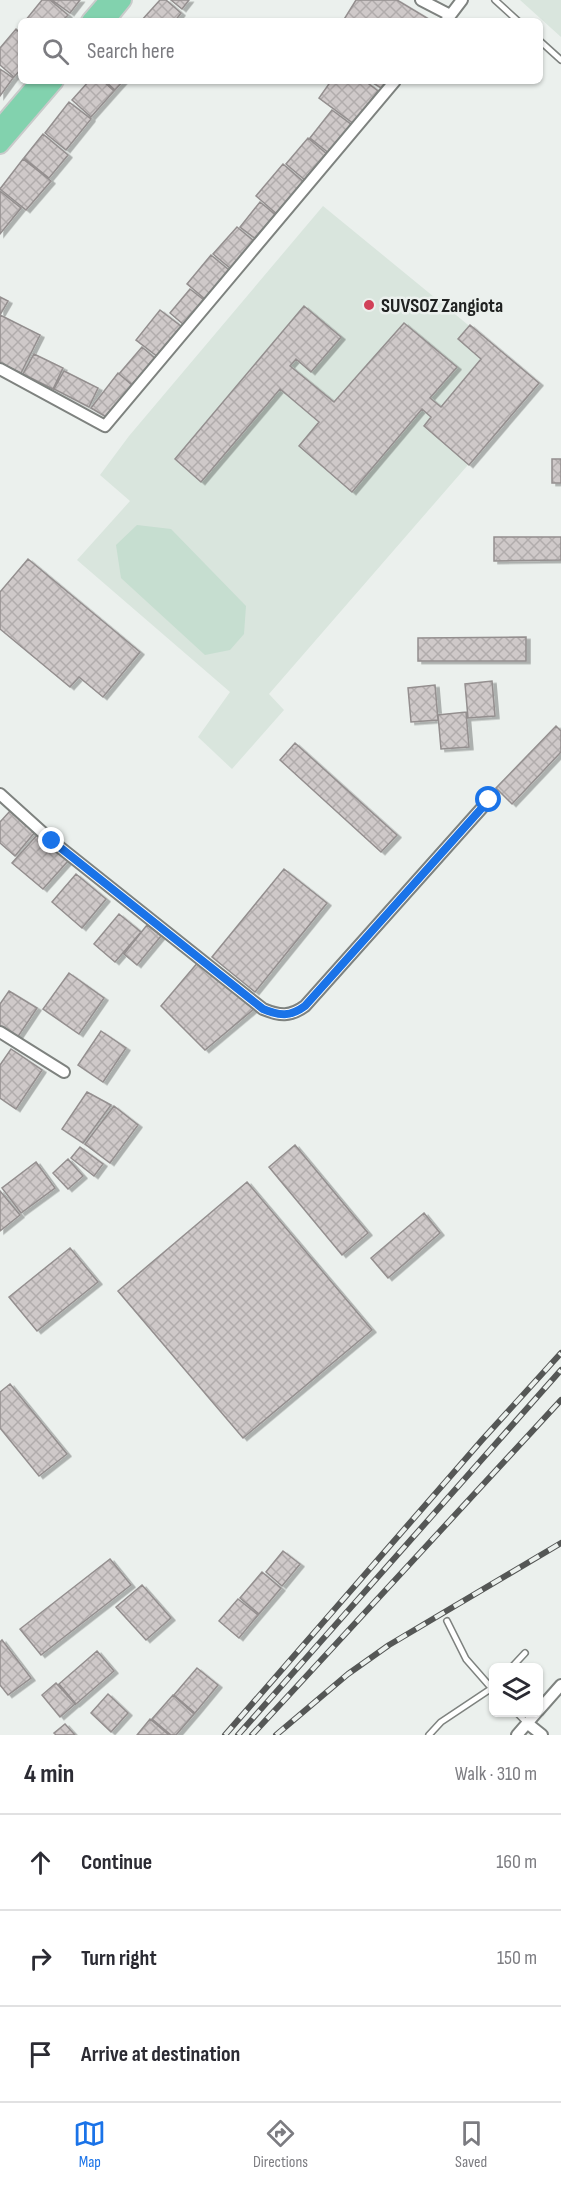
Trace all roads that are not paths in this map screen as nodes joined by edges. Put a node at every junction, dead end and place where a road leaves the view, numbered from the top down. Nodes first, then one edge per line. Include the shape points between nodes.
1 (108, 0) edge
2 (123, 0) edge
3 (421, 0) edge
4 (462, 0) edge
5 (495, 0) edge
6 (93, 18) edge
7 (108, 18) edge
8 (448, 18) edge
9 (515, 18) edge
10 (543, 44) edge
11 (561, 60) edge
12 (36, 84) edge
13 (52, 84) edge
14 (392, 84) edge
15 (0, 127) edge
16 (0, 145) edge
17 (0, 369) edge
18 (0, 794) edge
19 (489, 800) dead end
20 (0, 1032) edge
21 (64, 1072) dead end
22 (447, 1621) dead end
23 (525, 1653) dead end
24 (516, 1663) edge
25 (489, 1685) edge
26 (561, 1685) edge
27 (489, 1692) edge
28 (543, 1706) edge
29 (520, 1717) edge
30 (533, 1717) edge
31 (527, 1723) junction
32 (429, 1735) edge
33 (517, 1735) edge
34 (542, 1735) edge

1 - 6 main road
2 - 7 main road
3 - 8 street
4 - 8 street
5 - 9 lane
10 - 11 lane
12 - 15 main road
13 - 16 main road
14 - 17 street via 105,426
18 - 19 street via 52,841 263,1009 280,1016 295,1014 305,1006
20 - 21 street
22 - 25 lane via 466,1659
23 - 24 lane
26 - 28 street
27 - 32 lane via 441,1722
29 - 31 lane
30 - 31 street
31 - 33 street
31 - 34 street

